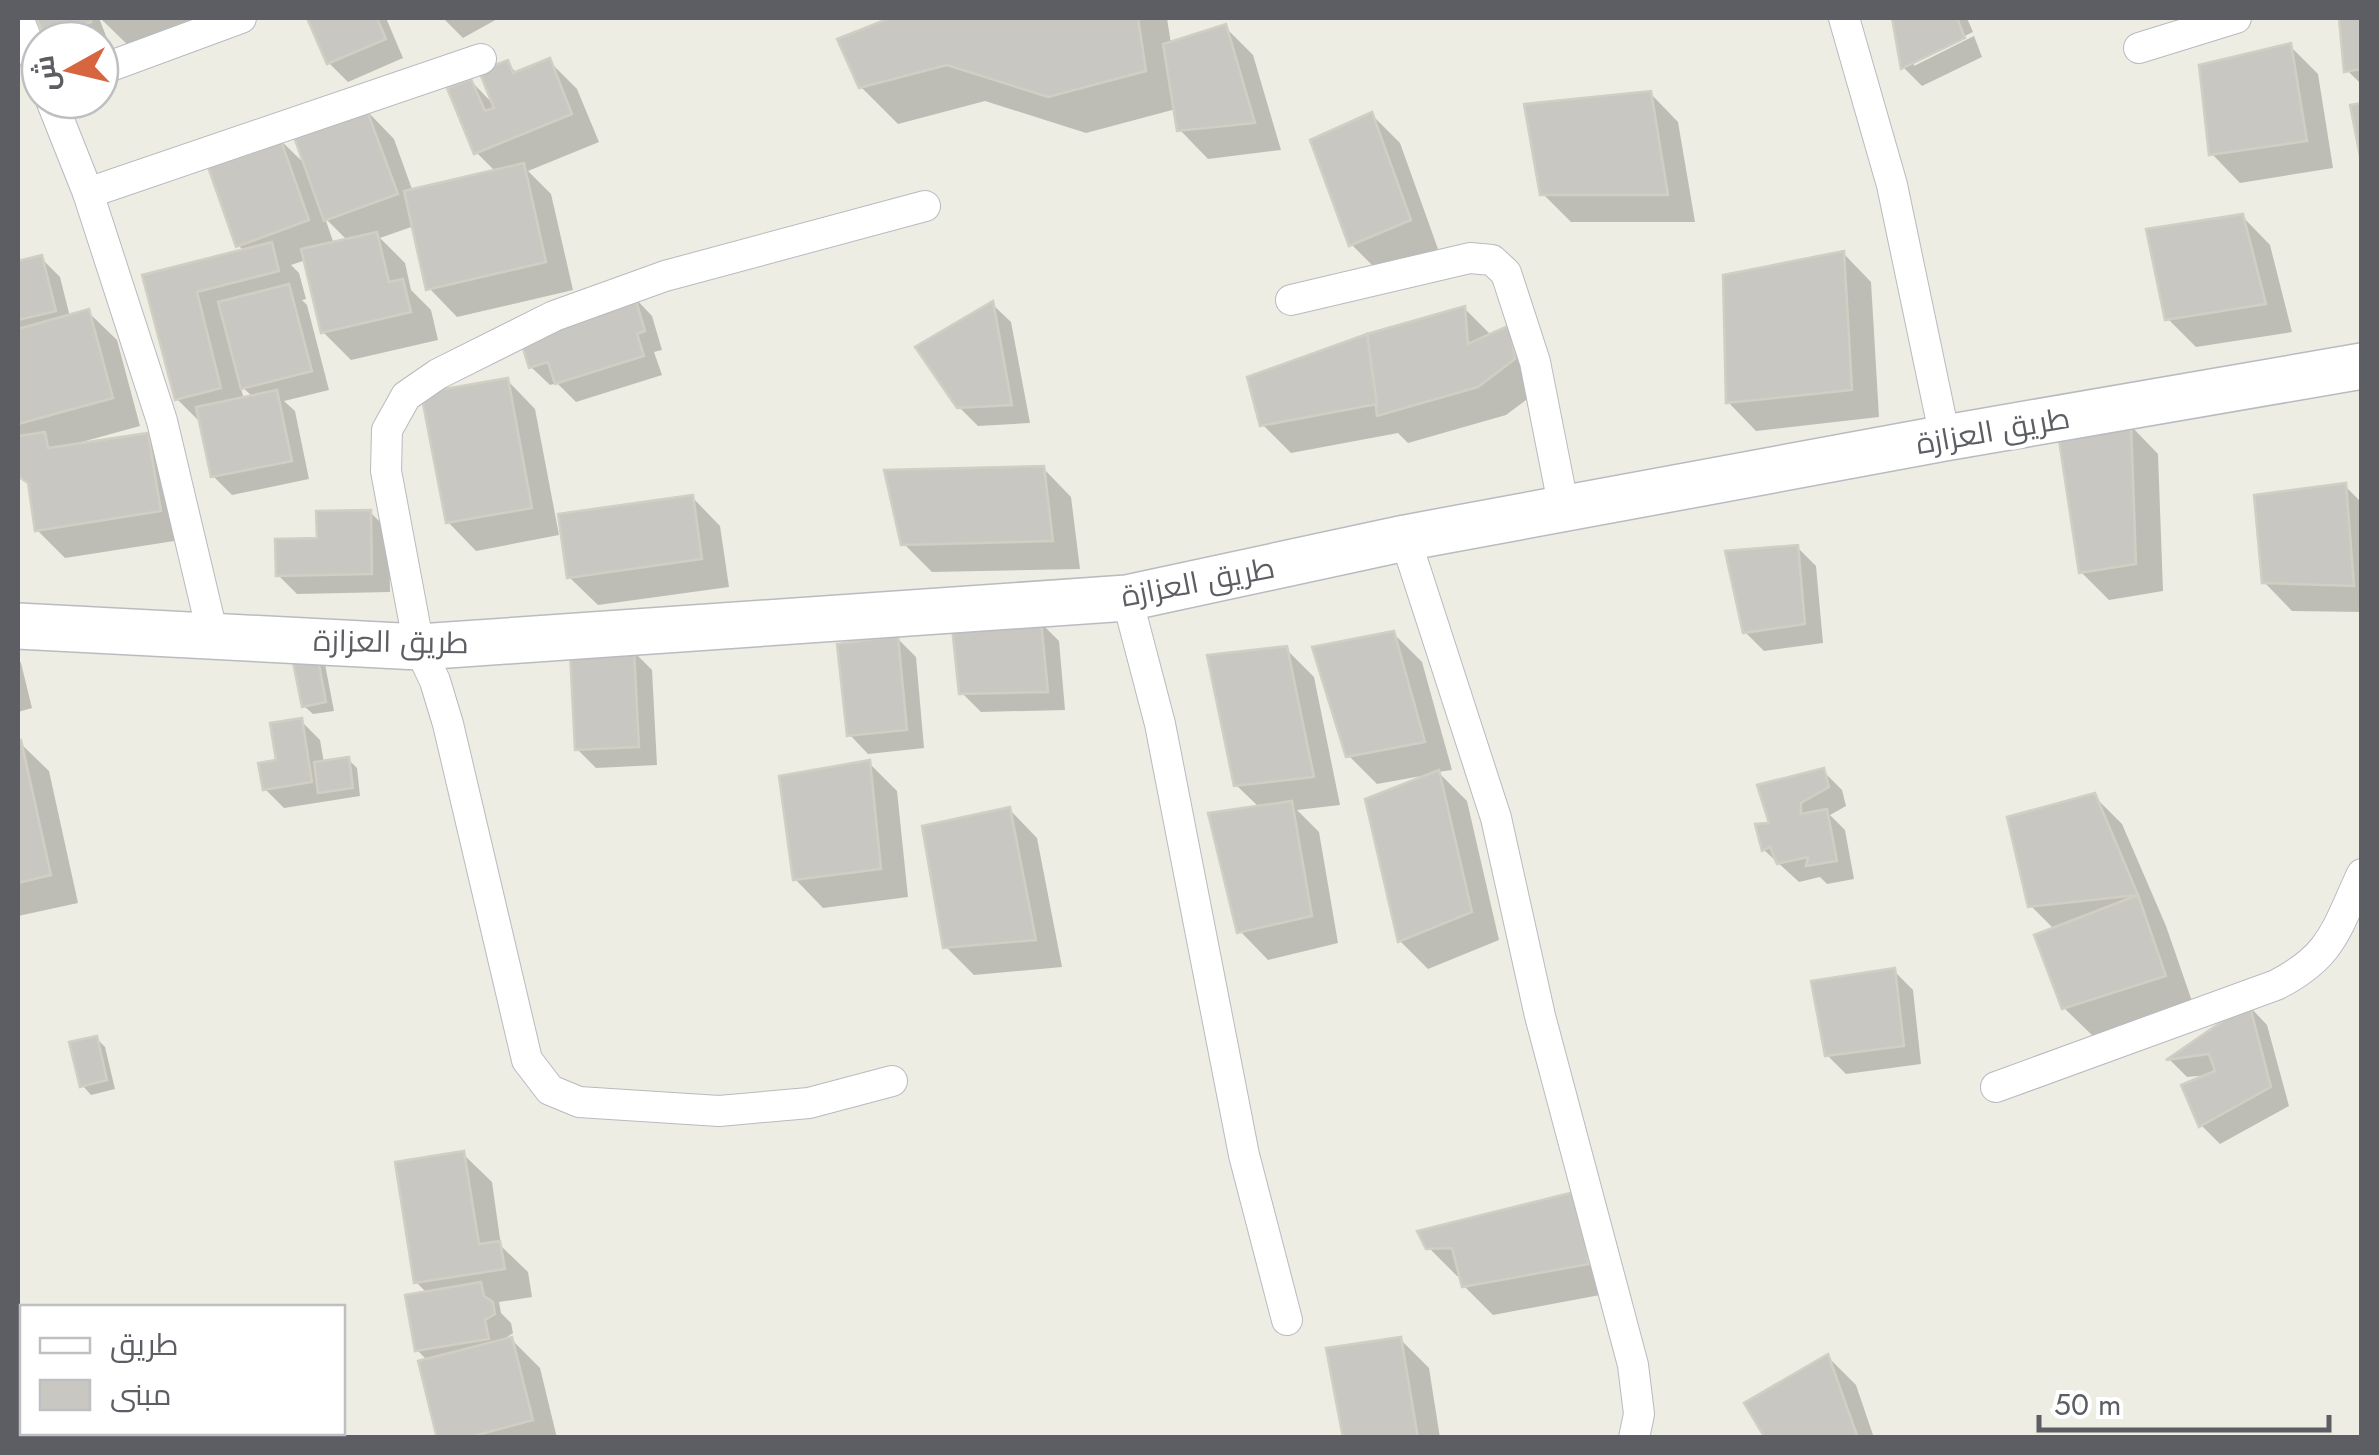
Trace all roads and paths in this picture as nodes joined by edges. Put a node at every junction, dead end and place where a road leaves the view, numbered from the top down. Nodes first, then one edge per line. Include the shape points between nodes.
1 (240, 18) edge
2 (1844, 18) edge
3 (2236, 18) edge
4 (2139, 48) dead end
5 (481, 58) dead end
6 (120, 63) edge
7 (60, 120) edge
8 (88, 193) junction
9 (925, 206) dead end
10 (1291, 300) dead end
11 (2362, 366) edge
12 (1945, 438) junction
13 (1564, 509) junction
14 (1406, 538) junction
15 (1126, 598) junction
16 (18, 626) edge
17 (212, 636) junction
18 (419, 647) junction
19 (2362, 874) edge
20 (892, 1080) dead end
21 (1996, 1087) dead end
22 (1287, 1320) dead end
23 (1634, 1438) edge

1 - 6 street
2 - 12 street via 1892,185
3 - 4 street
5 - 8 street
7 - 8 street
8 - 17 street via 162,420
9 - 18 street via 665,276 554,316 406,396 387,430 386,472
10 - 13 street via 1470,258 1492,260 1506,274 1534,362
11 - 12 street, طريق العزازة
12 - 13 street, طريق العزازة
13 - 14 street, طريق العزازة
14 - 15 street, طريق العزازة
14 - 23 street via 1496,818 1540,1016 1632,1364 1639,1414
15 - 18 street, طريق العزازة
15 - 22 street via 1160,724 1244,1155
16 - 17 street, طريق العزازة
17 - 18 street, طريق العزازة
18 - 20 street via 448,724 528,1060 550,1090 579,1102 718,1112 809,1103
19 - 21 street via 2327,950 2304,971

